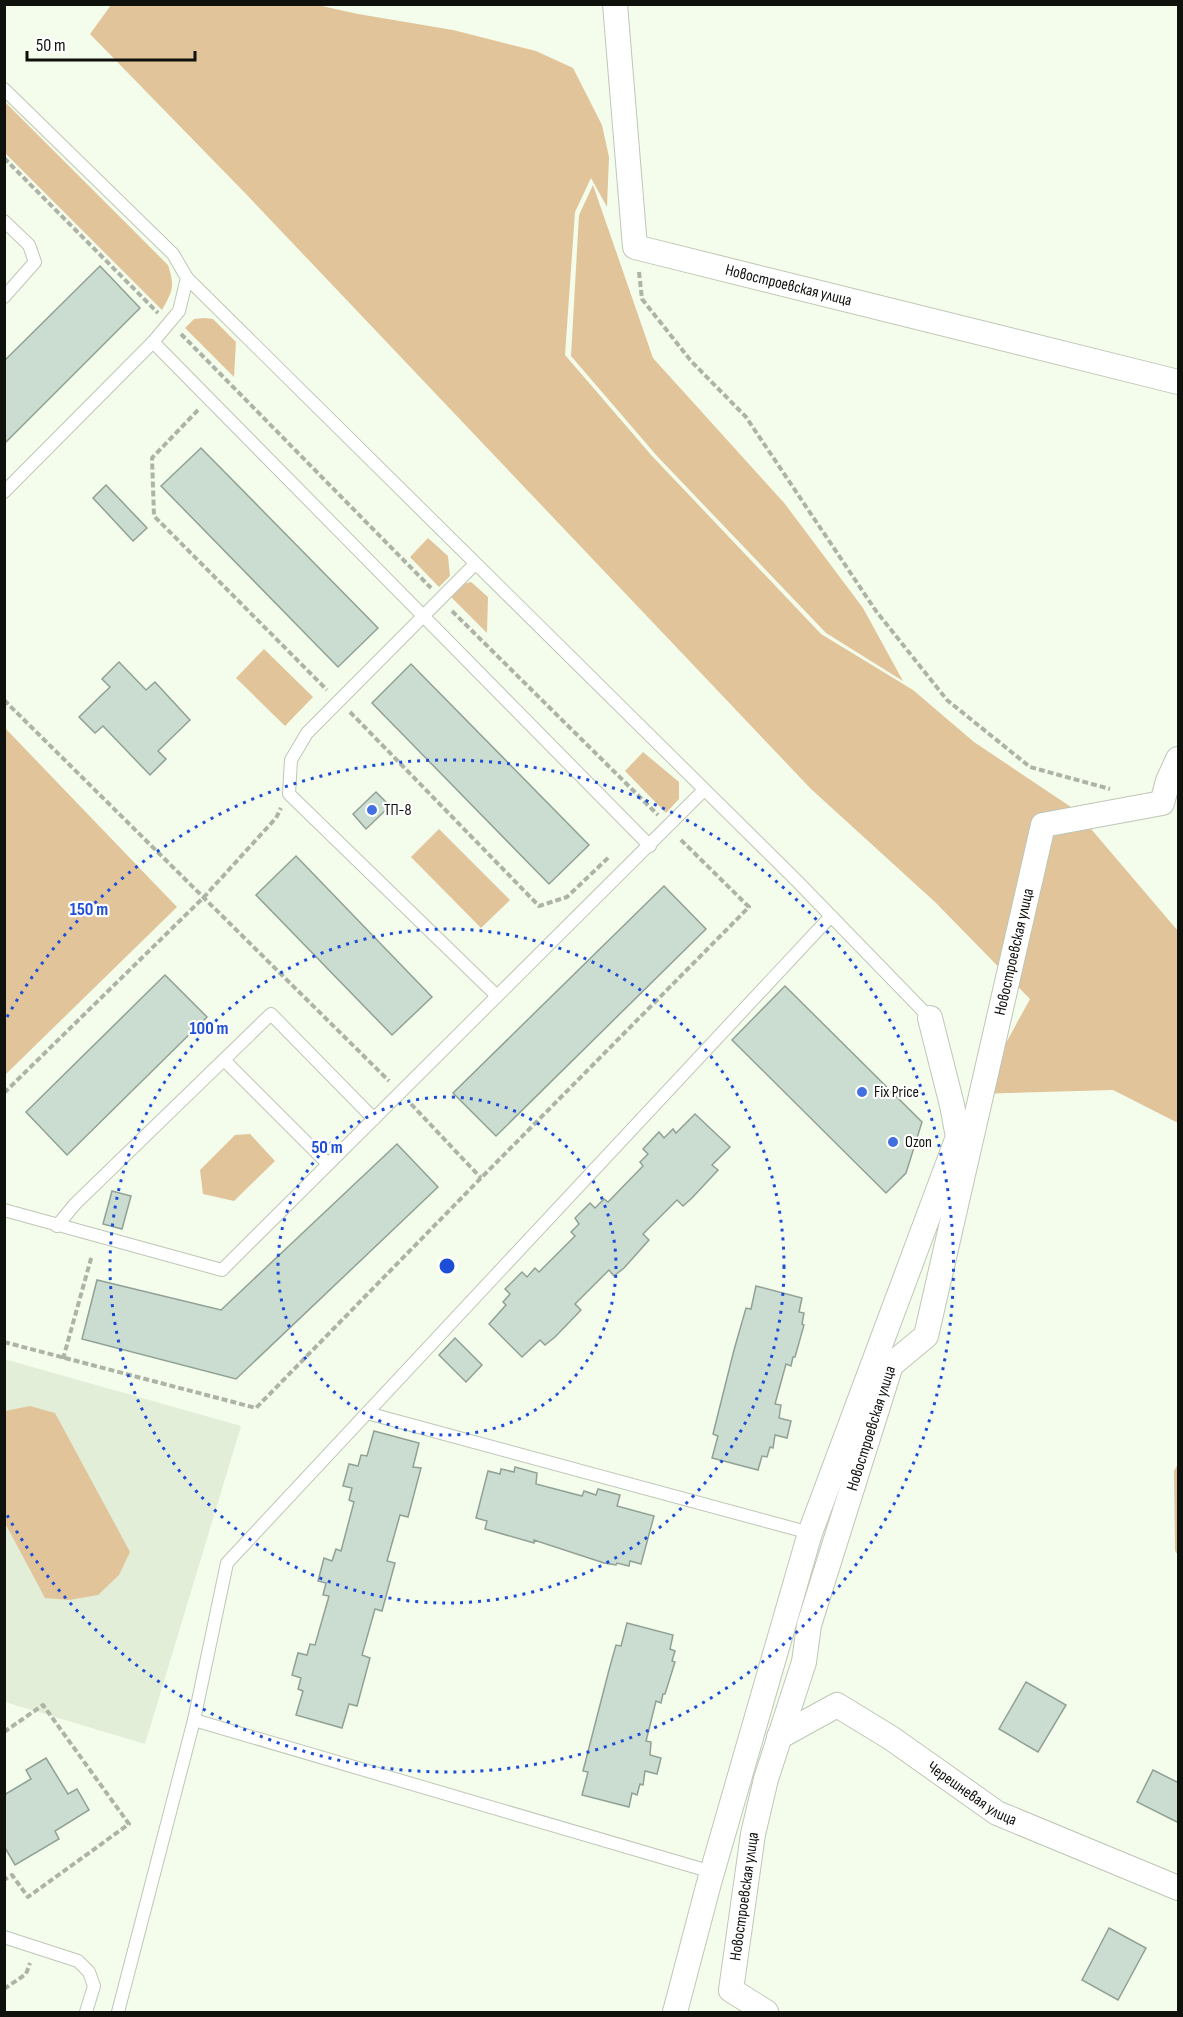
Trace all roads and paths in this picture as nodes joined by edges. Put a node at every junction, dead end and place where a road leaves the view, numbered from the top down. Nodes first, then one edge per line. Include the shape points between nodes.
1 (615, 4) edge
2 (4, 88) edge
3 (4, 158) edge
4 (4, 221) edge
5 (636, 247) junction
6 (187, 278) junction
7 (4, 297) edge
8 (170, 323) junction
9 (153, 342) junction
10 (1179, 382) edge
11 (4, 492) edge
12 (475, 564) junction
13 (441, 598) junction
14 (422, 615) junction
15 (4, 700) edge
16 (1179, 759) edge
17 (704, 790) junction
18 (1118, 791) dead end
19 (289, 794) junction
20 (1170, 808) edge
21 (667, 825) junction
22 (650, 846) junction
23 (204, 897) junction
24 (831, 916) junction
25 (497, 996) junction
26 (930, 1018) joint
27 (224, 1060) junction
28 (4, 1093) edge
29 (401, 1093) junction
30 (374, 1119) junction
31 (328, 1164) junction
32 (481, 1178) junction
33 (4, 1210) edge
34 (57, 1226) junction
35 (92, 1255) dead end
36 (4, 1342) edge
37 (63, 1359) junction
38 (367, 1413) junction
39 (810, 1533) junction
40 (194, 1720) junction
41 (4, 1732) edge
42 (779, 1737) junction
43 (712, 1872) junction
44 (4, 1880) edge
45 (1179, 1888) edge
46 (4, 1937) edge
47 (35, 1947) junction
48 (4, 1989) edge
49 (86, 2013) edge
50 (118, 2013) edge
51 (675, 2013) edge
52 (766, 2013) edge

1 - 5 street
2 - 6 lane via 173,254
3 - 8 path
4 - 7 lane via 29,244 36,262
5 - 10 street, Новостроевская улица
5 - 18 path via 642,299 691,361 746,417 876,611 947,700 1030,767
6 - 8 lane via 179,311
6 - 12 lane
8 - 9 lane
8 - 13 path
9 - 11 lane
9 - 14 lane
12 - 13 lane
12 - 17 lane
13 - 14 lane
13 - 21 path
14 - 19 lane via 307,733 291,760
14 - 22 lane
15 - 23 path
16 - 20 street, Новостроевская улица via 1168,781
17 - 21 lane
17 - 24 lane
19 - 23 path via 276,818
19 - 25 lane
20 - 42 street, Новостроевская улица via 1043,825 926,1336 891,1365 809,1625 804,1662
21 - 22 lane
21 - 32 path via 749,907
22 - 25 lane
23 - 28 path
23 - 29 path
24 - 26 lane
24 - 38 lane
25 - 29 lane
26 - 39 street via 958,1137
27 - 30 lane via 271,1014
27 - 31 lane
27 - 34 lane
29 - 30 lane
29 - 32 path
30 - 31 lane
31 - 34 lane via 222,1270
32 - 37 path via 256,1408
33 - 34 lane
35 - 37 path
36 - 37 path
38 - 39 lane
38 - 40 lane via 227,1563
39 - 43 street
40 - 43 lane
40 - 50 lane
41 - 44 path via 43,1705 129,1824 28,1897 12,1875
42 - 45 street, Черешневая улица via 837,1705 997,1813
42 - 52 street, Новостроевская улица via 753,1834 731,1990
43 - 51 street
46 - 47 lane
47 - 48 path via 26,1974
47 - 49 lane via 78,1961 89,1972 94,1986

